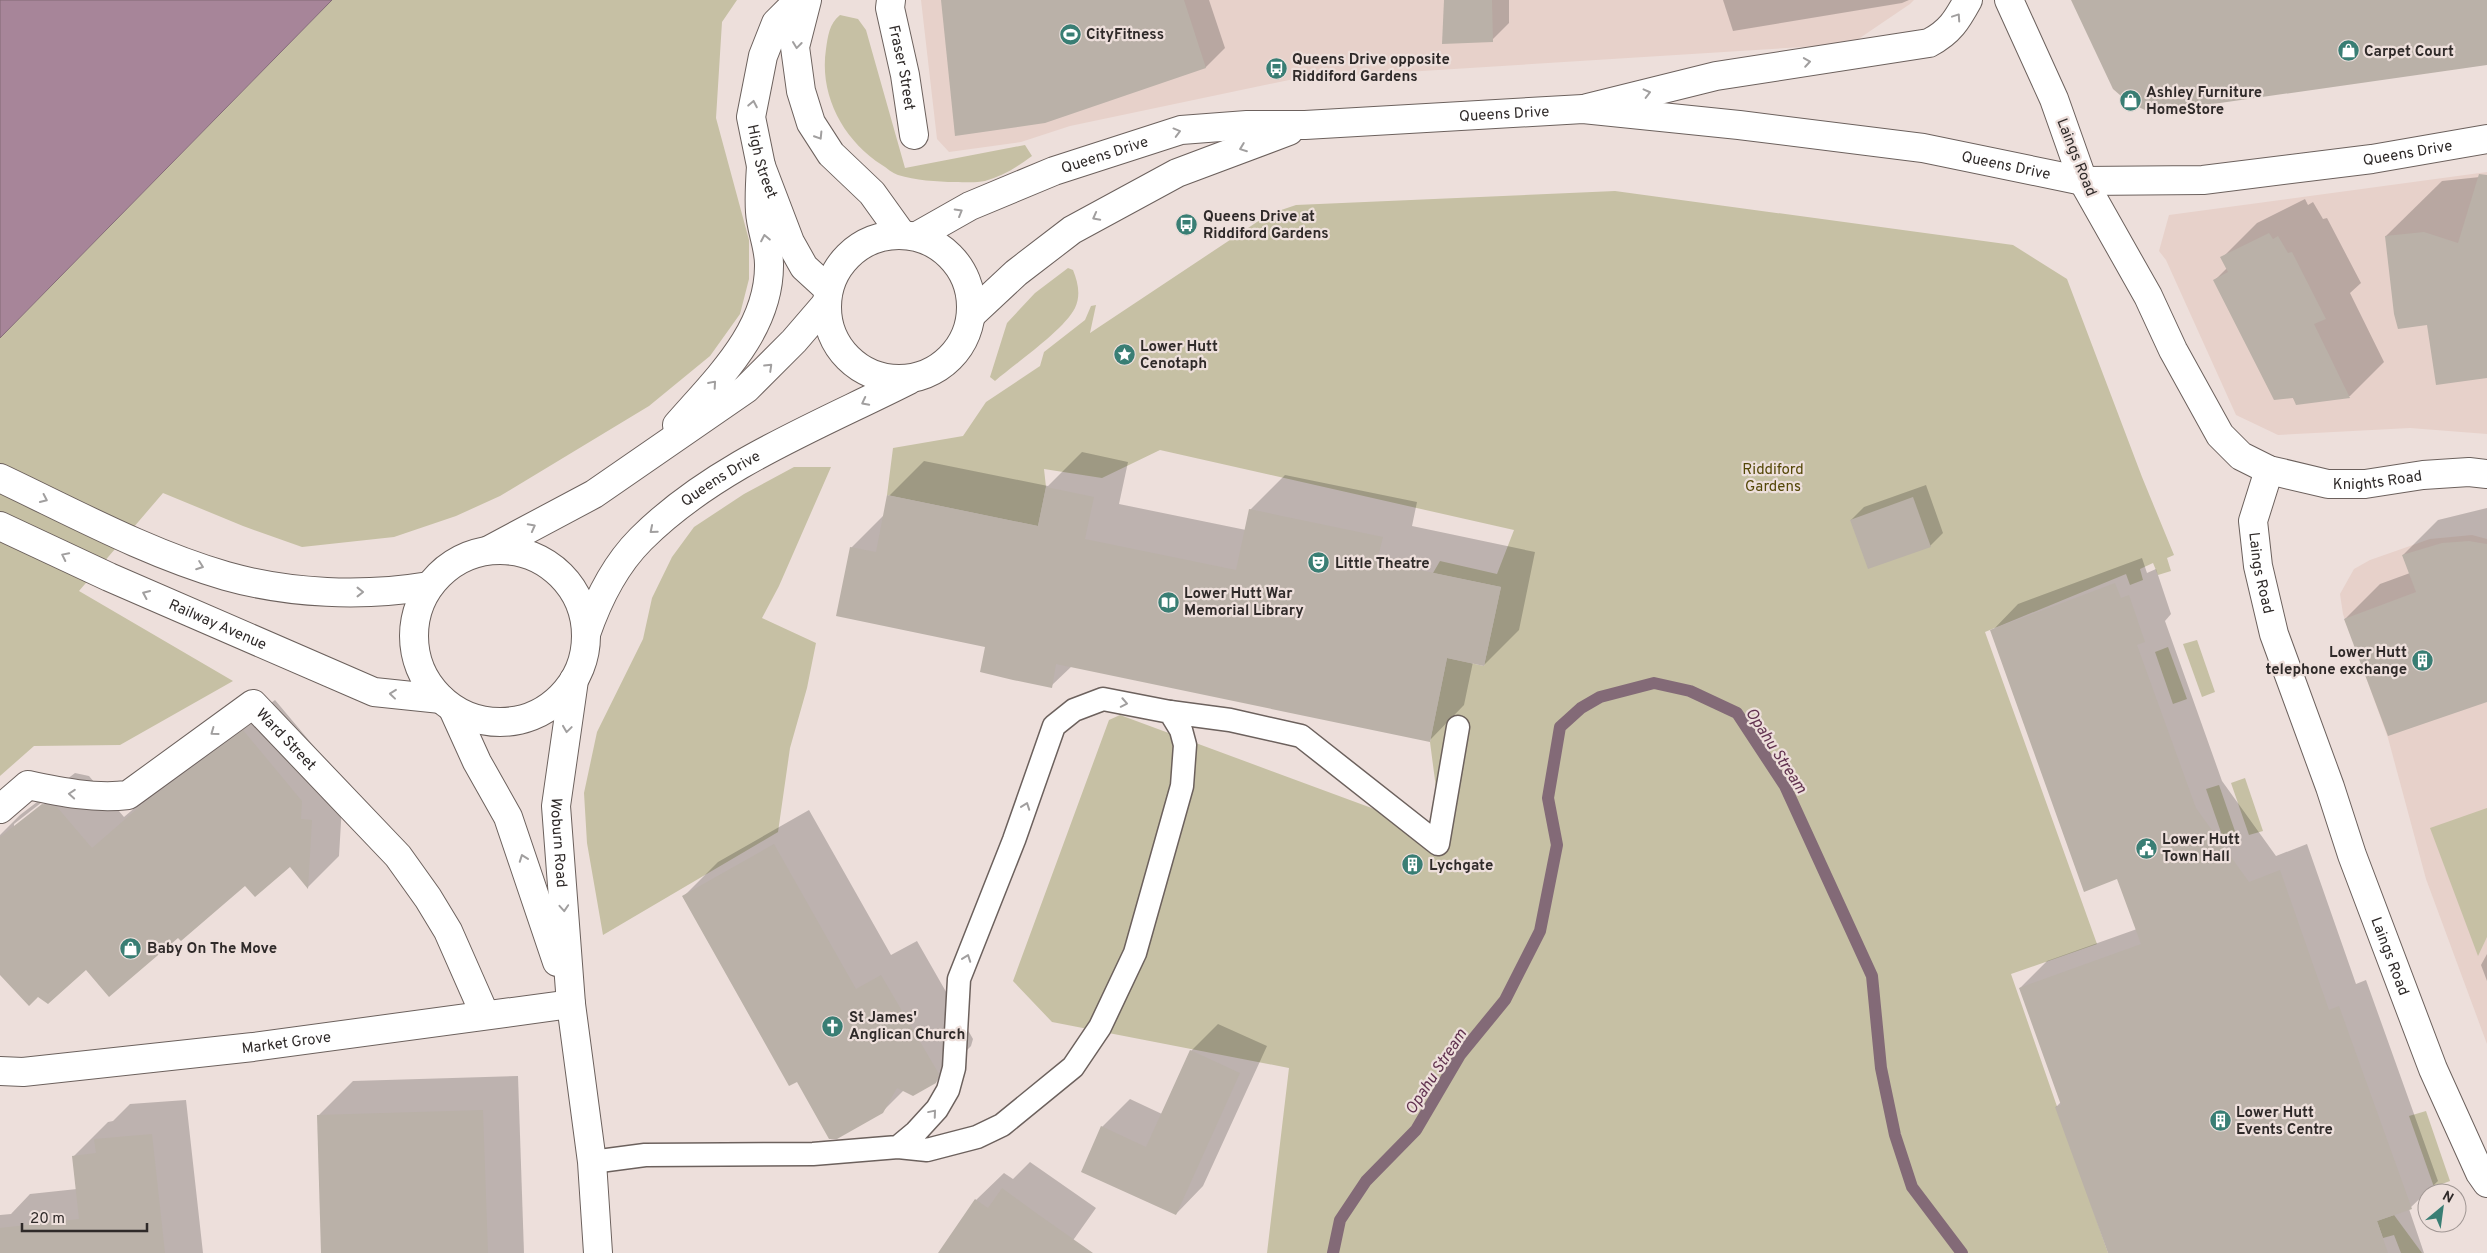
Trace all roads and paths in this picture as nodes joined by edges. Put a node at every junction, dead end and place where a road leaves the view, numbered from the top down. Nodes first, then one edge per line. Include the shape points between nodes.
1 (799, 0) edge
2 (807, 0) edge
3 (1968, 0) edge
4 (2009, 0) edge
5 (884, 3) edge
6 (1583, 109) junction
7 (1304, 125) junction
8 (914, 135) dead end
9 (2487, 138) edge
10 (761, 166) junction
11 (2083, 181) junction
12 (908, 234) junction
13 (826, 297) junction
14 (971, 315) junction
15 (909, 380) junction
16 (646, 460) junction
17 (2269, 470) junction
18 (2487, 474) edge
19 (0, 478) edge
20 (0, 526) edge
21 (489, 550) junction
22 (429, 586) junction
23 (586, 634) junction
24 (574, 680) junction
25 (447, 704) junction
26 (1170, 712) junction
27 (1458, 727) dead end
28 (0, 810) edge
29 (571, 1004) junction
30 (485, 1015) junction
31 (0, 1071) edge
32 (898, 1146) junction
33 (592, 1162) junction
34 (2487, 1183) edge
35 (598, 1253) edge

10 -> 1 main road, High Street via 751,117 763,56 776,23
2 -> 12 main road via 795,47 801,91 811,123 831,154
6 -> 3 main road, Queens Drive via 1716,76 1929,43 1944,35
4 - 11 main road, Laings Road via 2054,99
5 - 8 main road, Fraser Street via 905,75
6 - 7 main road, Queens Drive
6 - 11 main road, Queens Drive via 1923,148
12 -> 7 main road, Queens Drive via 1054,171 1181,130 1247,124
7 -> 14 main road, Queens Drive via 1177,173 1072,230 1016,273
9 - 11 main road, Queens Drive via 2372,159 2204,180
10 - 13 main road, High Street via 790,242
16 -> 10 main road via 738,355 761,310 768,289 770,263 760,213
11 - 17 main road, Laings Road via 2148,296 2173,350 2220,435 2241,456
12 - 13 main road via 877,237 860,245 831,277
12 - 14 main road via 932,242 962,272 970,293
13 - 15 main road via 830,328 841,352 863,370 884,380
16 -> 13 main road via 746,389 794,341
14 - 15 main road via 964,340 947,361 927,376
15 -> 23 main road, Queens Drive via 776,447 690,498 641,539 616,571 596,604
21 -> 16 main road via 594,494
17 - 18 main road, Knights Road via 2328,484 2365,484 2469,472
17 - 34 main road, Laings Road via 2254,521 2258,566 2274,634 2352,855 2433,1069
19 -> 22 main road via 138,544 226,576 279,588 342,592 394,592
25 -> 20 main road, Railway Avenue via 374,692
21 - 22 main road via 459,560 442,571
21 - 23 main road via 511,550 533,556 552,567 568,583 579,602
22 - 25 main road via 417,611 414,645 418,665 428,684
23 - 24 main road via 581,667
24 - 25 main road via 547,708 510,722 471,717
24 -> 29 main road, Woburn Road via 556,806
29 -> 25 main road, Woburn Road via 508,817
26 - 27 lane via 1230,720 1301,736 1438,844
26 - 32 lane via 1181,730 1185,745 1182,786 1135,953 1100,1027 1073,1067 1002,1125 977,1137 927,1150
32 -> 26 lane via 916,1132 948,1090 954,1068 959,979 1017,832 1054,726 1074,710 1103,698
30 -> 28 main road, Ward Street via 448,931 398,856 253,704 128,795 64,793 28,785
29 - 30 main road, Market Grove
29 - 33 main road, Woburn Road
30 - 31 main road, Market Grove via 253,1047 23,1072
32 - 33 lane via 813,1154 645,1155
33 - 35 main road, Woburn Road

